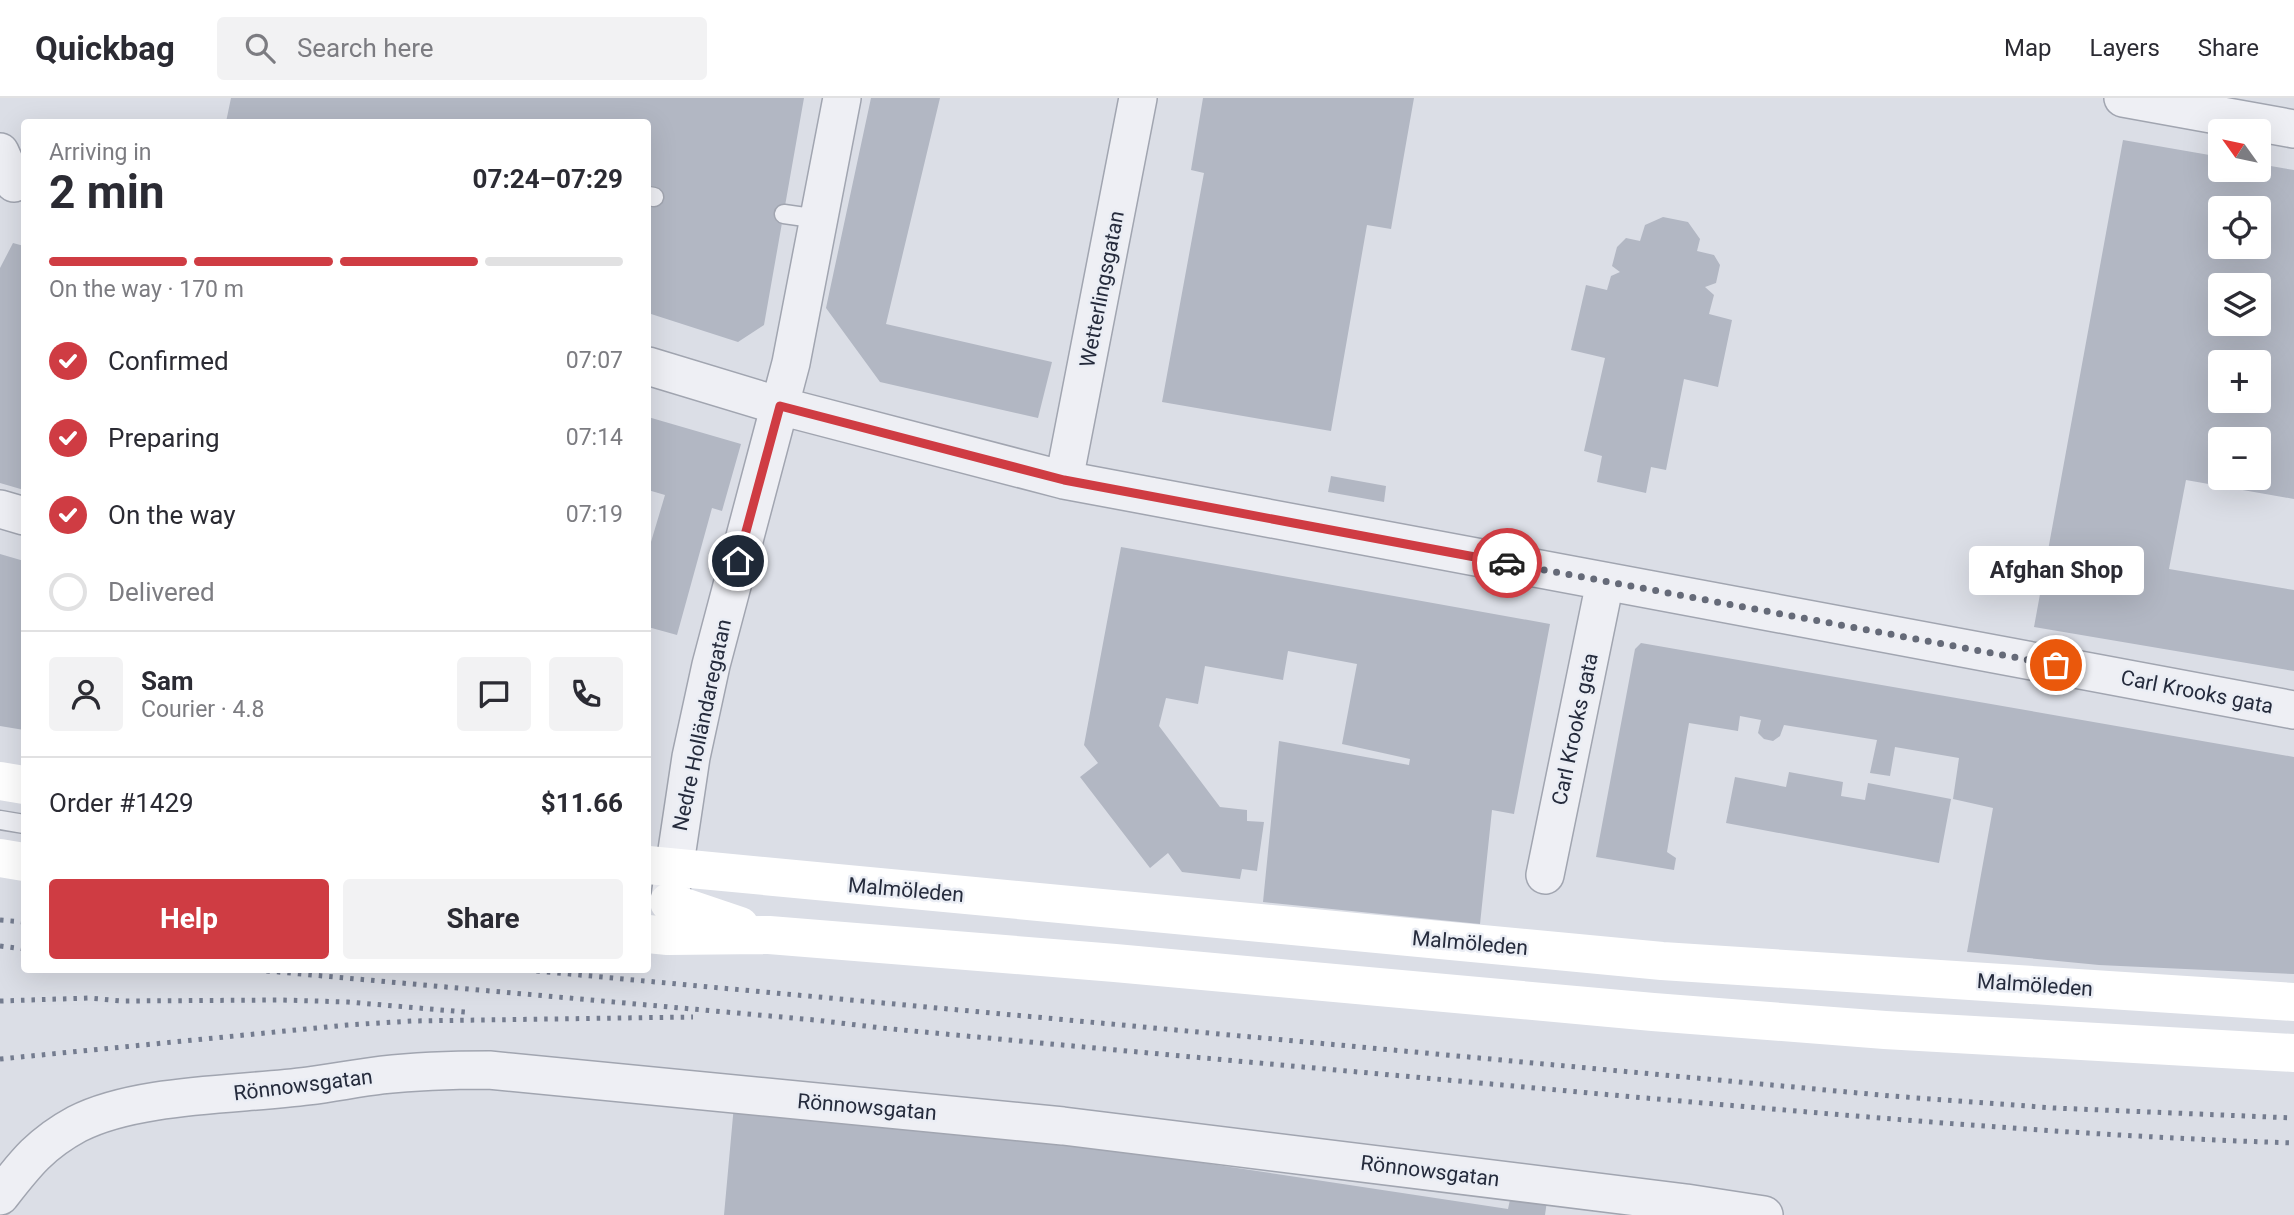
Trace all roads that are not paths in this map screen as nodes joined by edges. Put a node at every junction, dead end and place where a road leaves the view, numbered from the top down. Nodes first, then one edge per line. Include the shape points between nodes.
1 (842, 98) edge
2 (1138, 98) edge
3 (2123, 98) edge
4 (2294, 130) edge
5 (651, 367) edge
6 (780, 406) junction
7 (1064, 480) junction
8 (0, 509) edge
9 (21, 515) edge
10 (1605, 582) junction
11 (2294, 710) edge
12 (0, 781) edge
13 (21, 784) edge
14 (0, 820) edge
15 (21, 824) edge
16 (0, 858) edge
17 (21, 862) edge
18 (1545, 875) dead end
19 (659, 884) edge
20 (651, 934) edge
21 (769, 935) junction
22 (2294, 1002) edge
23 (2294, 1053) edge
24 (0, 1196) edge
25 (1764, 1215) edge

1 - 6 street, Nedre Holländaregatan via 801,217 791,363
2 - 7 street, Wetterlingsgatan
3 - 4 street
5 - 6 street, Carl Krooks gata
6 - 7 street, Carl Krooks gata
6 - 19 street, Nedre Holländaregatan
7 - 10 street, Carl Krooks gata
8 - 9 street
10 - 11 street, Carl Krooks gata
10 - 18 street, Carl Krooks gata
12 - 13 main road
14 - 15 lane
16 - 17 main road
19 - 21 main road
19 - 22 main road, Malmöleden via 1662,961
20 - 21 main road
21 - 23 main road via 1885,1030
24 - 25 street, Rönnowsgatan via 43,1145 79,1123 134,1105 384,1075 489,1070 1063,1126 1536,1192

